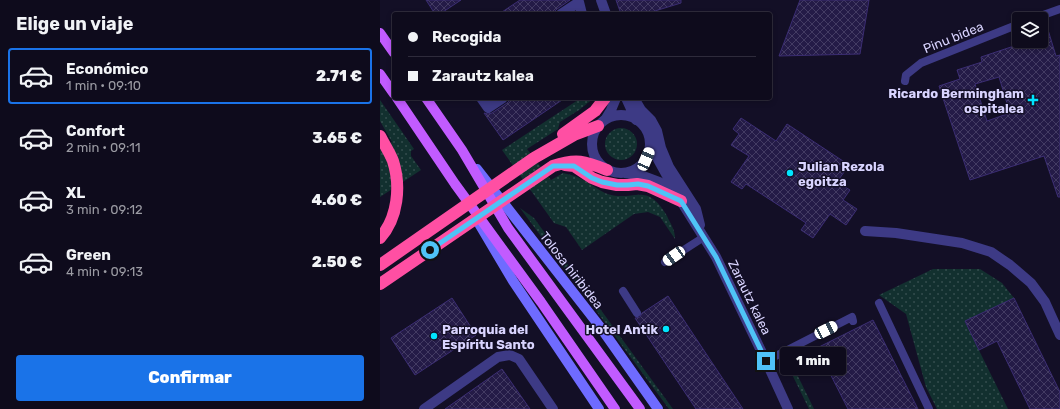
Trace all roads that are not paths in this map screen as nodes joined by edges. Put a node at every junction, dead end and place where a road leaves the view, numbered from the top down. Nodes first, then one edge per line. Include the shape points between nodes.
1 (601, 0) edge
2 (1060, 9) edge
3 (564, 12) edge
4 (581, 12) edge
5 (605, 12) edge
6 (1048, 13) edge
7 (1012, 27) edge
8 (380, 33) edge
9 (392, 50) edge
10 (380, 74) edge
11 (905, 81) dead end
12 (392, 91) edge
13 (398, 100) edge
14 (427, 100) edge
15 (482, 100) edge
16 (500, 100) edge
17 (603, 100) edge
18 (615, 100) edge
19 (627, 100) edge
20 (635, 100) edge
21 (636, 120) junction
22 (601, 123) junction
23 (382, 140) edge
24 (650, 142) junction
25 (462, 150) junction
26 (534, 158) junction
27 (549, 169) junction
28 (607, 170) junction
29 (623, 173) junction
30 (455, 184) junction
31 (681, 201) junction
32 (865, 231) dead end
33 (704, 237) junction
34 (380, 238) edge
35 (665, 262) dead end
36 (380, 265) edge
37 (380, 284) edge
38 (623, 291) dead end
39 (879, 303) dead end
40 (638, 313) dead end
41 (853, 320) dead end
42 (1060, 336) edge
43 (766, 361) junction
44 (424, 409) edge
45 (553, 409) edge
46 (599, 409) edge
47 (615, 409) edge
48 (640, 409) edge
49 (658, 409) edge
50 (788, 409) edge
51 (929, 409) edge

1 - 5 street
2 - 6 lane
3 - 4 street via 578,2
7 - 11 lane, Pinu bidea via 921,63 906,74
8 - 9 main road
10 - 12 main road
13 - 30 main road
14 - 25 main road, Tolosa hiribidea
15 - 16 street via 488,108
17 - 26 highway via 595,111
18 - 22 street
19 - 21 street
20 - 33 street via 657,131 669,167 696,209
21 - 22 street via 621,115 612,116
21 - 24 street via 648,133
22 - 26 highway
22 - 28 street via 594,133 592,150 597,161
23 - 34 highway via 392,160 397,189 394,213
24 - 29 street via 646,159 640,166
24 - 31 street, Zarautz kalea
25 - 48 main road, Tolosa hiribidea via 508,228
25 - 49 main road, Tolosa hiribidea via 601,328
26 - 36 highway
27 - 28 highway via 574,160 591,163
27 - 31 highway via 574,166 602,182 648,186
27 - 37 highway
28 - 29 street
29 - 31 street, Zarautz kalea via 659,182
30 - 46 main road via 513,281
30 - 47 main road
31 - 33 street, Zarautz kalea
32 - 42 street via 962,243 991,252 1031,284 1045,302
33 - 35 lane
33 - 43 street, Zarautz kalea
38 - 40 lane
39 - 51 lane
41 - 43 lane via 852,317
43 - 50 street, Zarautz kalea
44 - 45 street via 498,357 510,355 519,359

